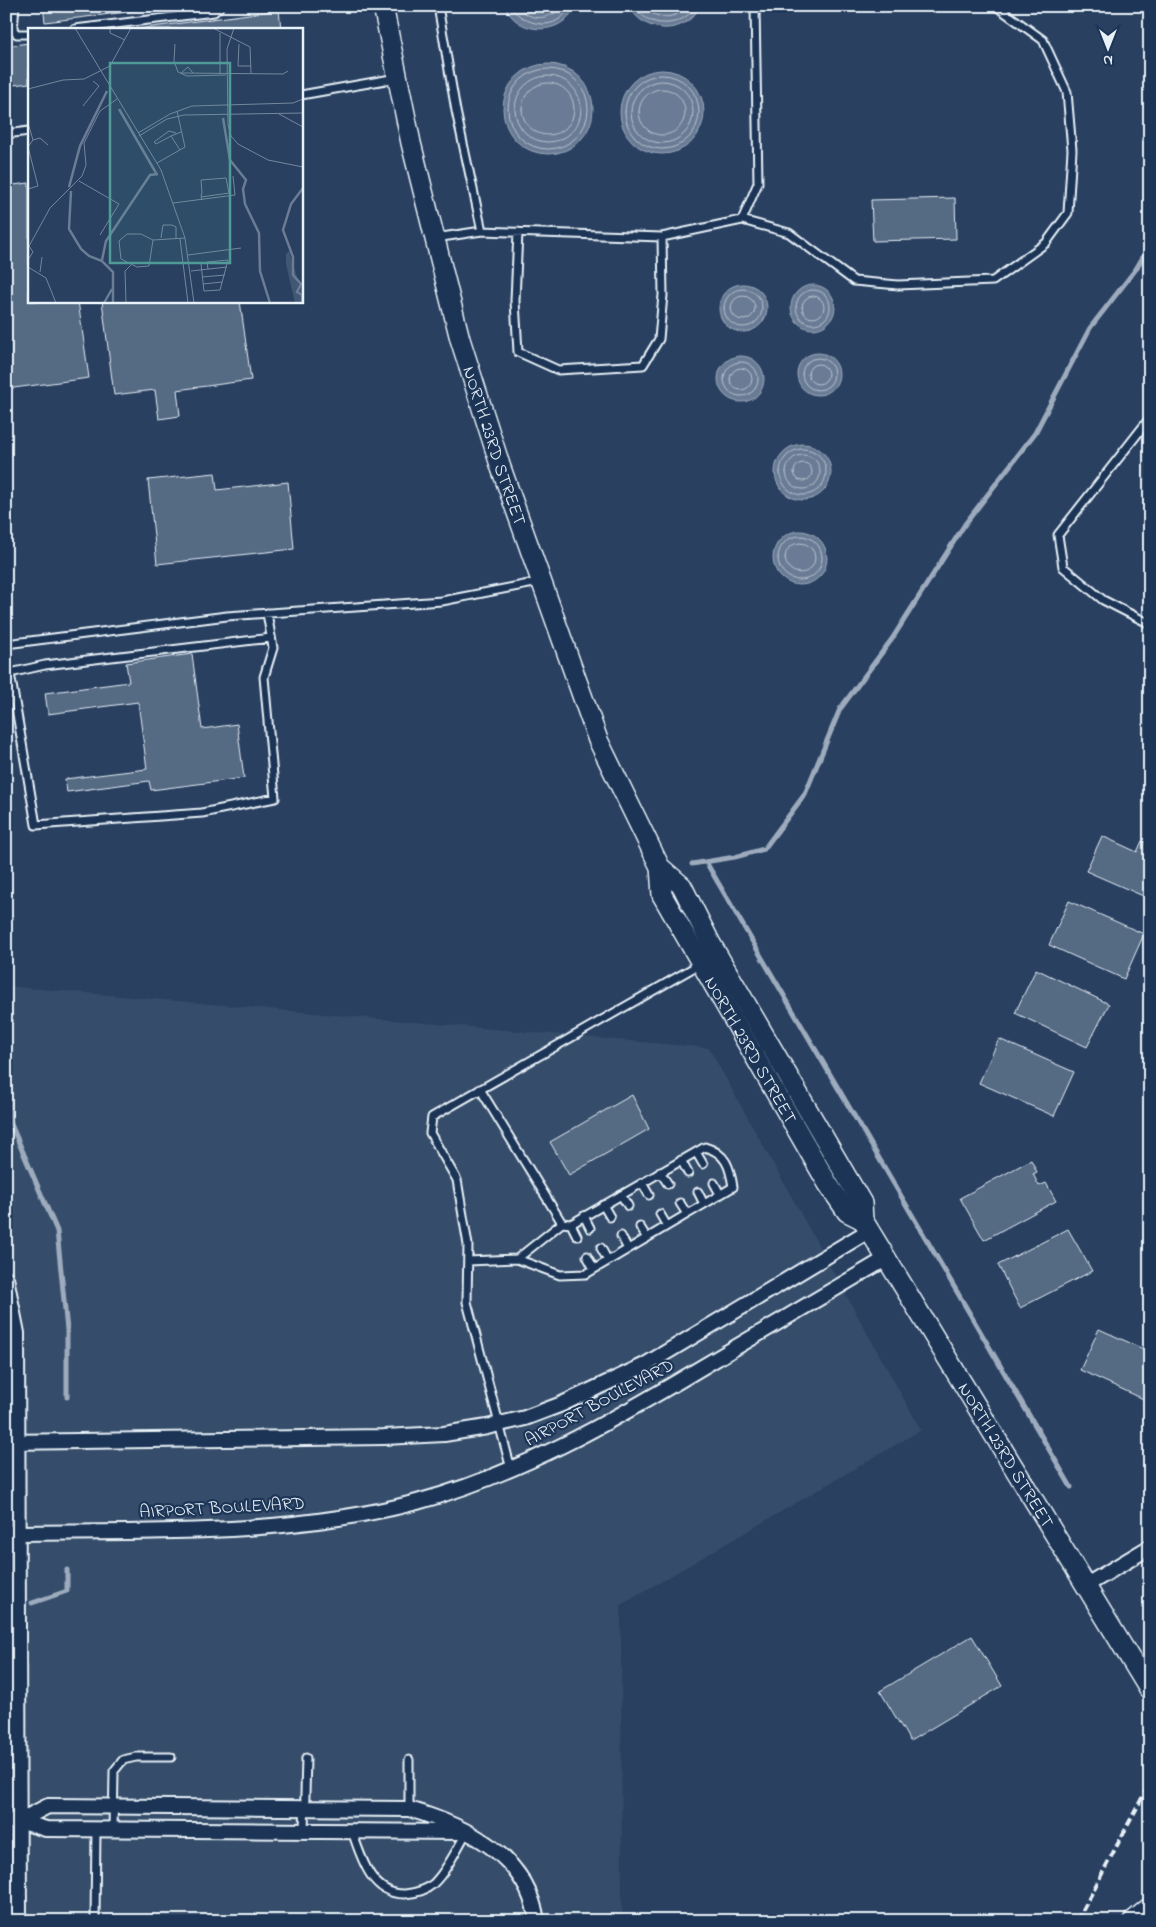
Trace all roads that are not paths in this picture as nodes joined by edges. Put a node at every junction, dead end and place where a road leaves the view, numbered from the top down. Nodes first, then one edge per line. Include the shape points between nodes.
1 (15, 6) edge
2 (220, 6) edge
3 (383, 6) edge
4 (438, 6) edge
5 (755, 6) edge
6 (996, 6) edge
7 (83, 28) edge
8 (28, 34) edge
9 (397, 78) junction
10 (302, 95) edge
11 (28, 131) edge
12 (6, 134) edge
13 (742, 220) junction
14 (482, 231) junction
15 (518, 232) junction
16 (662, 237) junction
17 (433, 238) junction
18 (1150, 418) edge
19 (542, 581) junction
20 (267, 613) junction
21 (1150, 624) edge
22 (271, 638) junction
23 (6, 644) edge
24 (660, 867) junction
25 (700, 964) junction
26 (480, 1089) junction
27 (696, 1152) junction
28 (681, 1160) junction
29 (703, 1164) dead end
30 (660, 1172) junction
31 (688, 1173) dead end
32 (642, 1183) junction
33 (714, 1183) dead end
34 (668, 1184) dead end
35 (698, 1192) dead end
36 (720, 1194) junction
37 (621, 1195) junction
38 (649, 1195) dead end
39 (680, 1203) dead end
40 (704, 1204) junction
41 (603, 1205) junction
42 (628, 1206) dead end
43 (660, 1214) dead end
44 (687, 1214) junction
45 (584, 1216) junction
46 (610, 1217) dead end
47 (562, 1223) junction
48 (571, 1224) junction
49 (866, 1225) junction
50 (640, 1226) dead end
51 (667, 1226) junction
52 (590, 1228) dead end
53 (577, 1236) dead end
54 (621, 1236) dead end
55 (647, 1238) junction
56 (600, 1248) dead end
57 (628, 1249) junction
58 (587, 1256) dead end
59 (887, 1258) junction
60 (517, 1259) junction
61 (468, 1261) junction
62 (608, 1261) junction
63 (594, 1269) junction
64 (6, 1278) edge
65 (498, 1424) junction
66 (12, 1442) edge
67 (511, 1469) junction
68 (12, 1533) edge
69 (1150, 1547) edge
70 (1085, 1586) junction
71 (1150, 1691) edge
72 (171, 1757) dead end
73 (306, 1758) dead end
74 (409, 1760) dead end
75 (114, 1806) junction
76 (305, 1808) junction
77 (409, 1809) junction
78 (12, 1821) edge
79 (96, 1829) junction
80 (113, 1830) junction
81 (304, 1831) junction
82 (352, 1831) junction
83 (467, 1832) junction
84 (1150, 1907) edge
85 (19, 1921) edge
86 (95, 1921) edge
87 (537, 1921) edge
88 (1133, 1921) edge

1 - 8 lane via 13,30 17,34
2 - 7 lane via 214,12
3 - 9 main road, NORTH 23RD STREET
4 - 14 lane
5 - 13 lane via 758,183
6 - 13 lane via 1043,40 1067,92 1072,150 1068,213 1046,243 993,281 898,285 854,281 789,233
9 - 10 lane
9 - 17 main road, NORTH 23RD STREET
11 - 12 lane
13 - 16 lane
14 - 15 lane
14 - 17 lane
15 - 16 lane
15 - 16 lane via 515,301 518,352 558,370 643,365 659,339 663,295
17 - 19 main road, NORTH 23RD STREET via 460,339 501,468
18 - 21 lane via 1058,535 1063,567 1103,600
19 - 20 lane via 442,601
19 - 24 main road, NORTH 23RD STREET via 598,740
20 - 22 lane
20 - 23 lane
22 - 22 lane via 273,648 264,677 275,798 202,813 36,825 10,673 45,665
24 - 25 main road, NORTH 23RD STREET via 662,895
24 - 49 main road, NORTH 23RD STREET via 682,886 719,959 862,1203
25 - 26 lane
25 - 49 main road, NORTH 23RD STREET via 828,1184 847,1212
26 - 47 lane
26 - 61 lane via 432,1117 430,1134 457,1180
27 - 28 lane
27 - 29 lane
27 - 36 lane via 705,1147 718,1151 731,1169 733,1187
28 - 30 lane
28 - 31 lane
30 - 32 lane
30 - 34 lane
32 - 37 lane
32 - 38 lane
33 - 36 lane
35 - 40 lane
36 - 40 lane
37 - 41 lane
37 - 42 lane
39 - 44 lane
40 - 44 lane
41 - 45 lane
41 - 46 lane
43 - 51 lane
44 - 51 lane
45 - 48 lane
45 - 52 lane
47 - 48 lane
47 - 60 lane
48 - 53 lane
49 - 59 main road, NORTH 23RD STREET
49 - 65 street, AIRPORT BOULEVARD via 644,1365 562,1404
50 - 55 lane
51 - 55 lane
54 - 57 lane
55 - 57 lane
56 - 62 lane
57 - 62 lane
58 - 63 lane
59 - 67 street, AIRPORT BOULEVARD via 607,1424
59 - 70 main road, NORTH 23RD STREET
60 - 61 lane
60 - 63 lane via 560,1274 586,1274
61 - 65 lane via 467,1302
62 - 63 lane
64 - 66 street via 17,1333
65 - 66 street, AIRPORT BOULEVARD via 444,1434 384,1437
65 - 67 lane
66 - 68 street
67 - 68 street, AIRPORT BOULEVARD via 414,1502 318,1520 236,1528
68 - 78 street
69 - 70 street
70 - 71 main road, NORTH 23RD STREET
72 - 75 lane via 123,1760 114,1771
73 - 76 lane
74 - 77 lane
75 - 76 street
75 - 78 street via 48,1806
75 - 80 lane
76 - 77 street
76 - 81 lane
77 - 83 street via 445,1820
78 - 79 street via 46,1829
78 - 85 street
79 - 80 street
79 - 86 lane
80 - 81 street
81 - 82 street
82 - 83 street
82 - 83 lane via 373,1880 385,1889 401,1894 418,1893 434,1884
83 - 87 street via 494,1847 518,1873
84 - 88 main road

